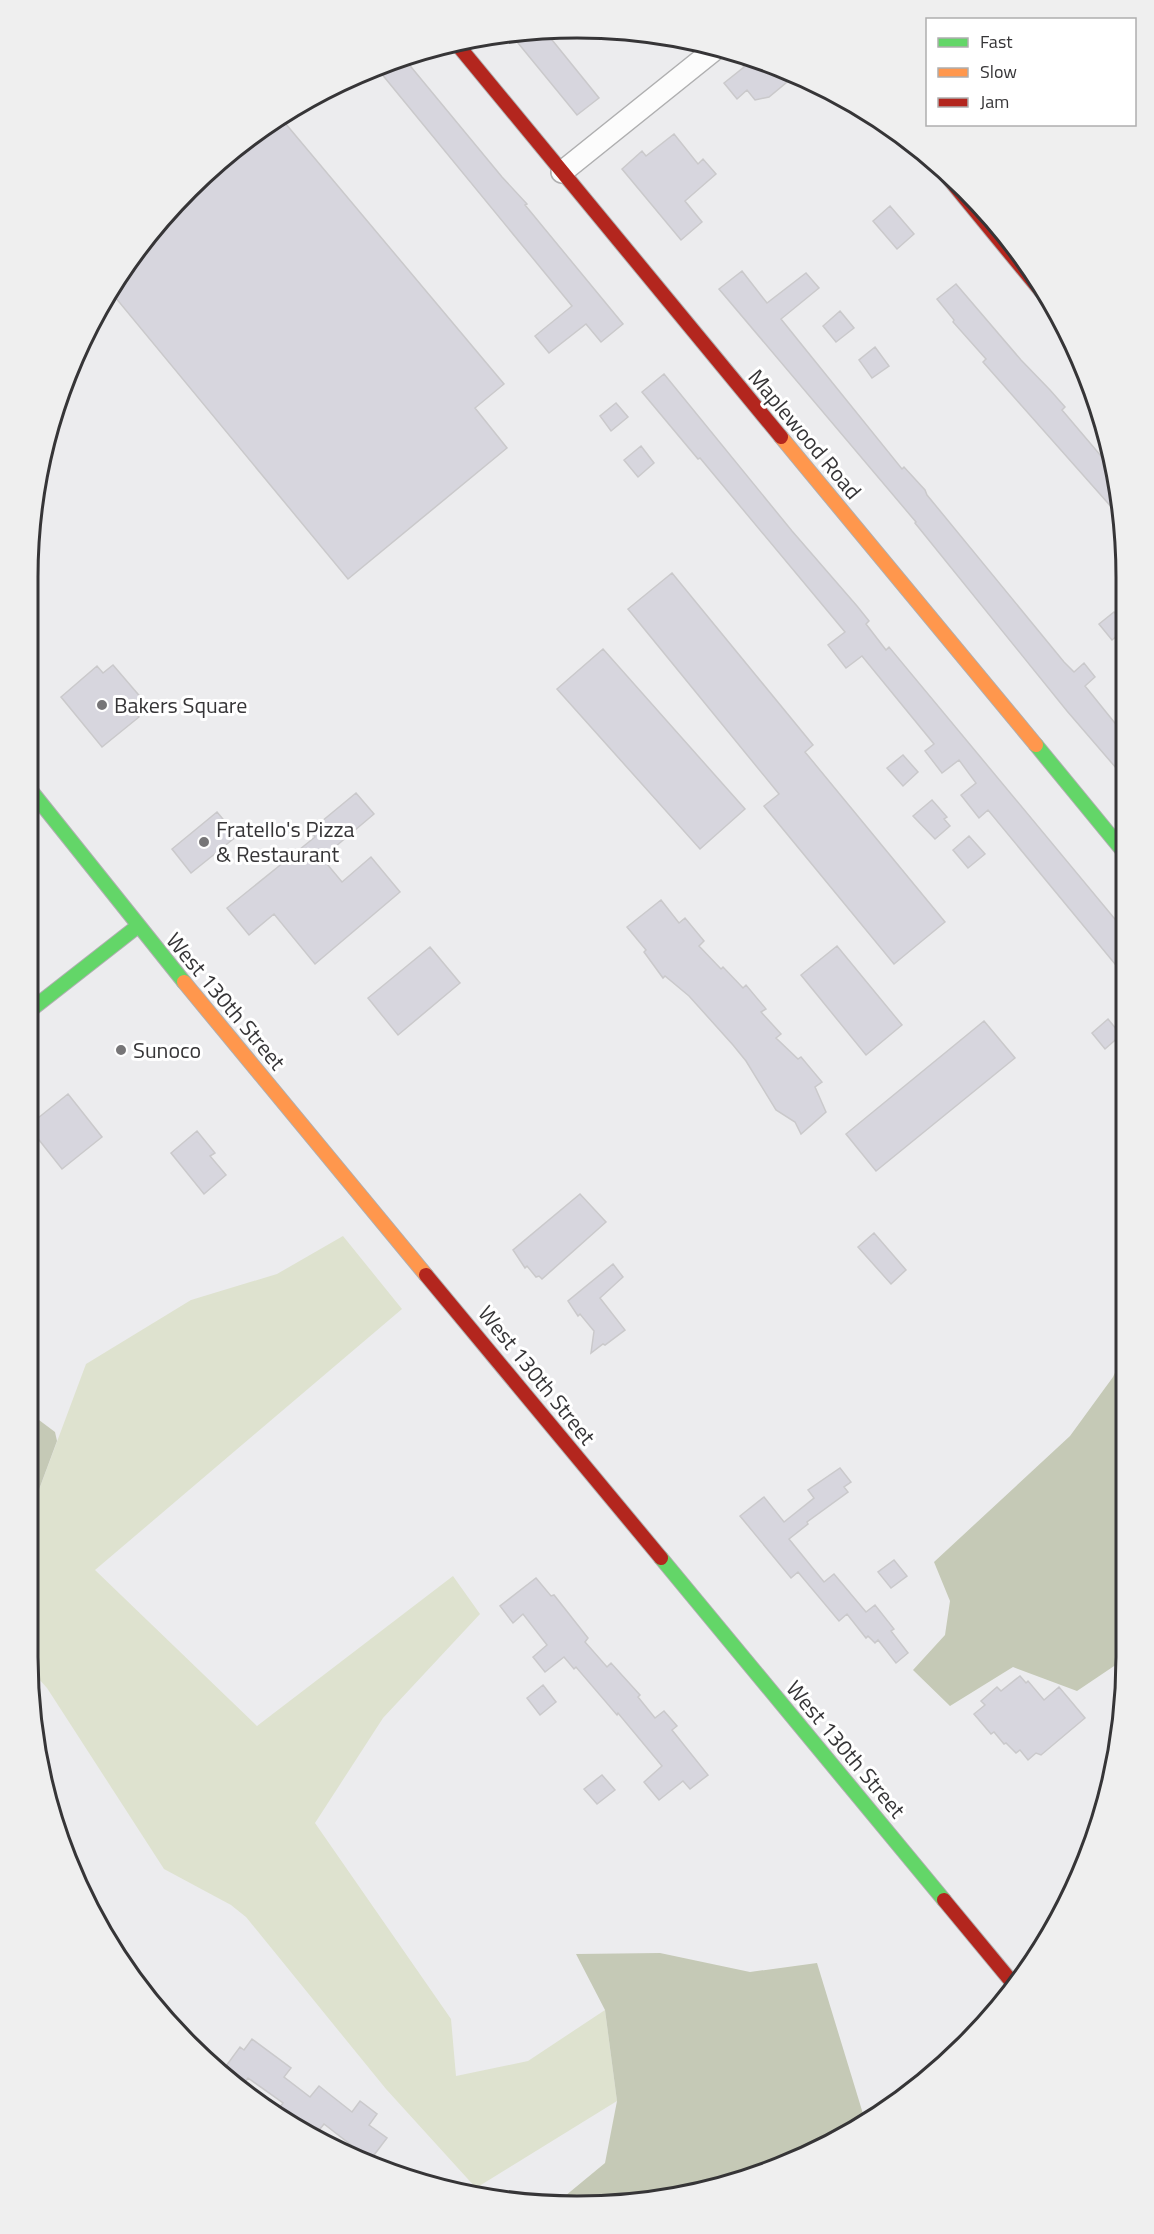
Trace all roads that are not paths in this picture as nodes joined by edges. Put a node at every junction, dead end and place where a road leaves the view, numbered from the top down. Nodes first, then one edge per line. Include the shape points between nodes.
1 (462, 50) edge
2 (709, 54) edge
3 (562, 172) junction
4 (38, 800) edge
5 (1116, 842) edge
6 (138, 926) junction
7 (38, 1004) edge
8 (1009, 1979) edge

1 - 3 main road, Maplewood Road
2 - 3 street
3 - 5 main road, Maplewood Road
4 - 6 main road, West 130th Street
6 - 7 main road
6 - 8 main road, West 130th Street

